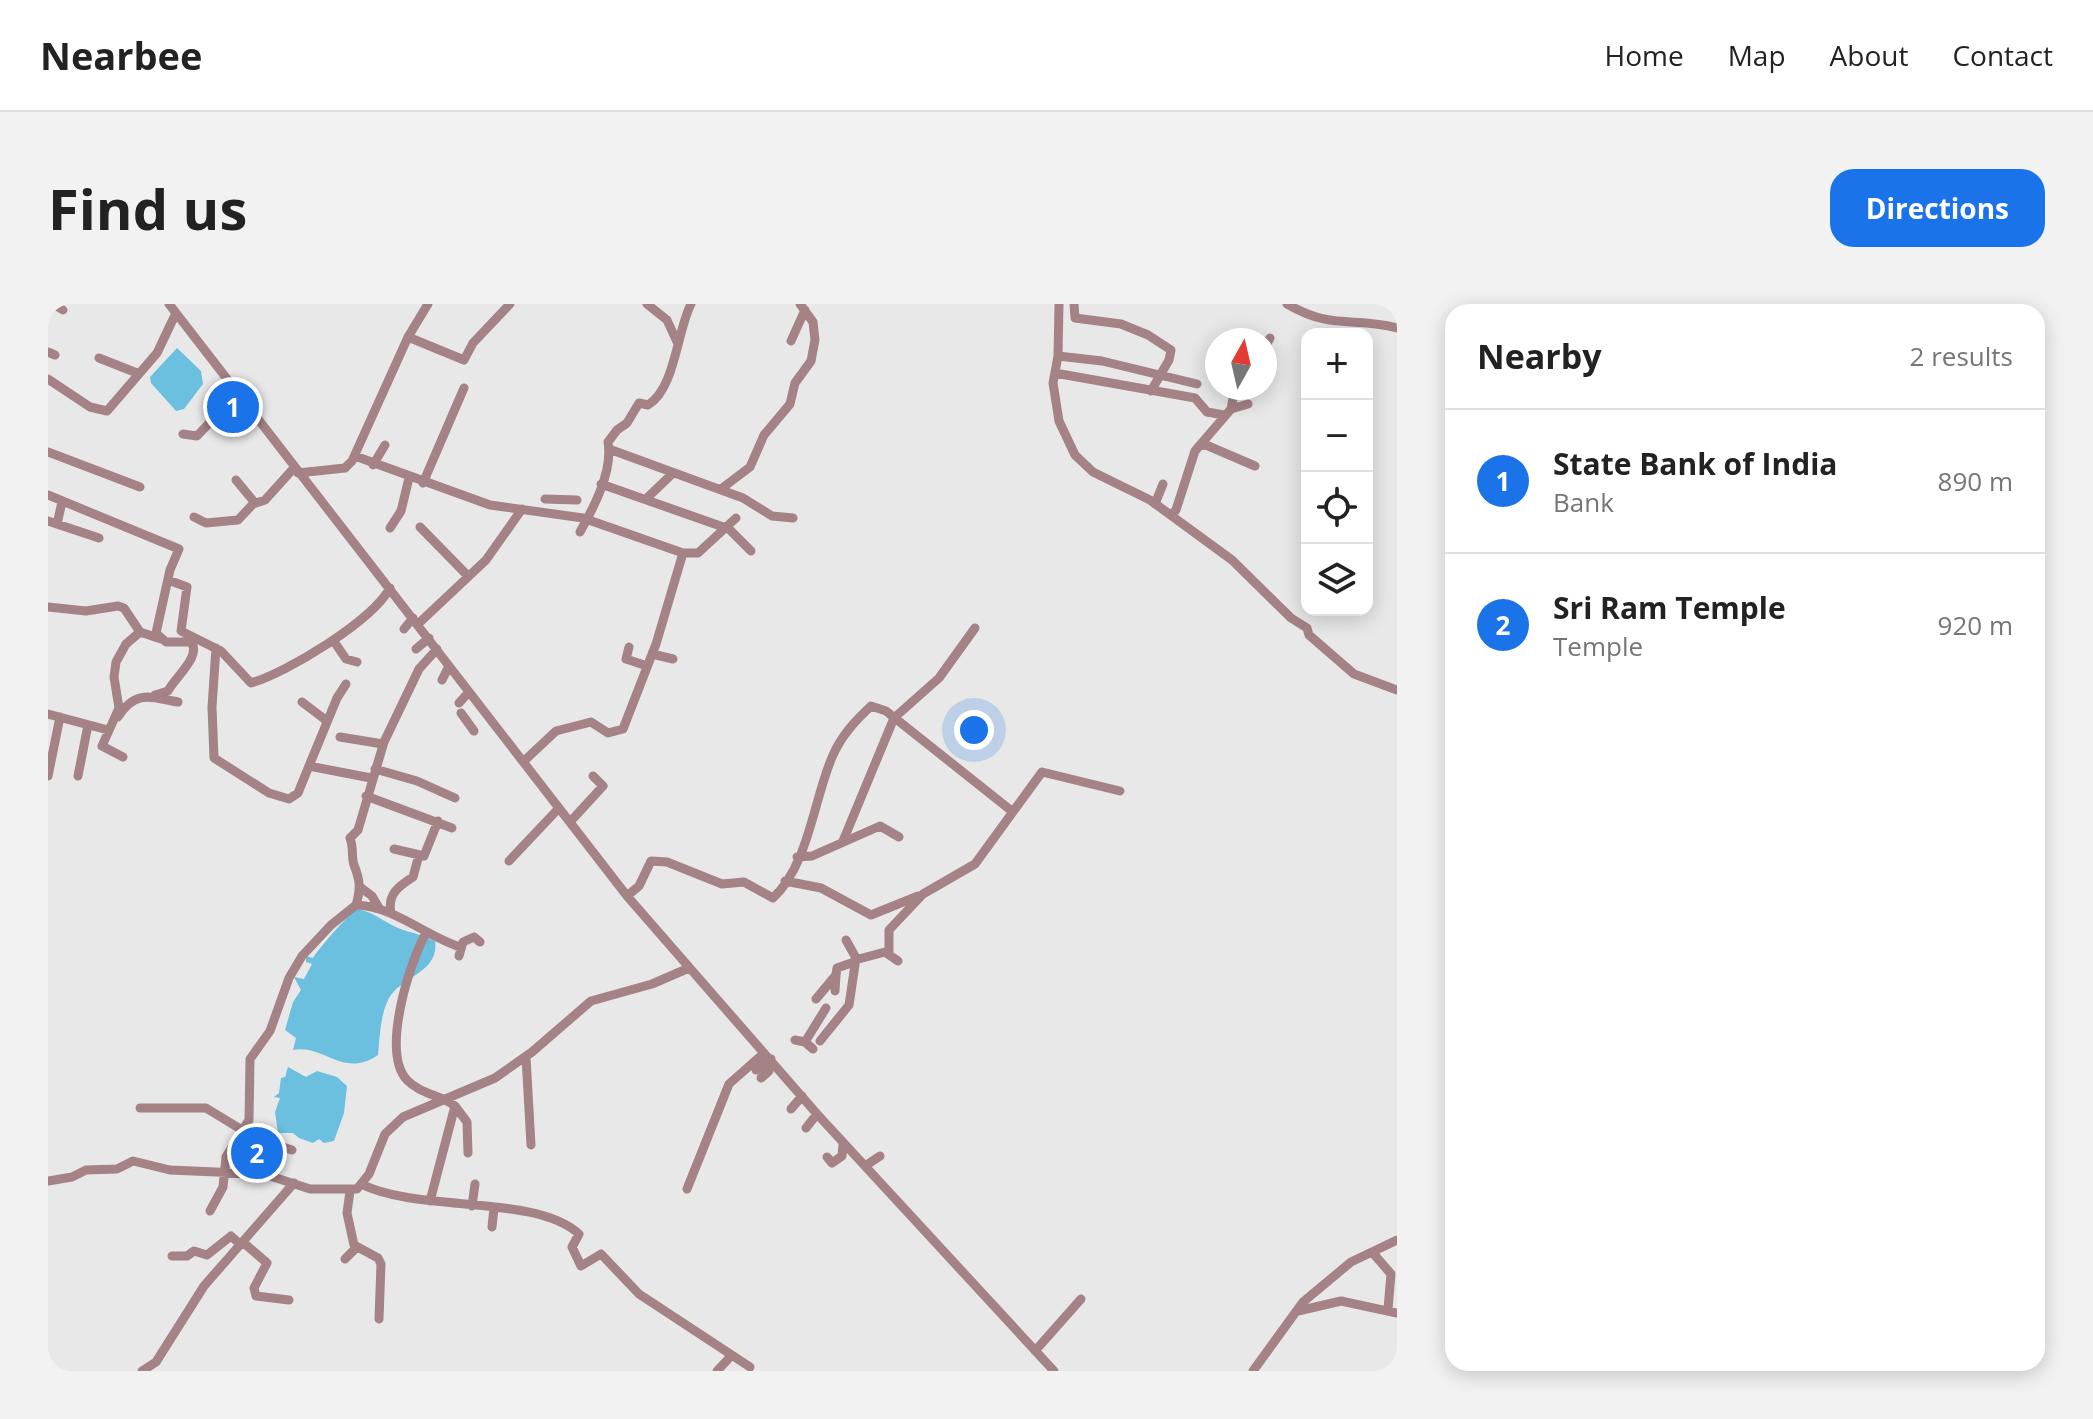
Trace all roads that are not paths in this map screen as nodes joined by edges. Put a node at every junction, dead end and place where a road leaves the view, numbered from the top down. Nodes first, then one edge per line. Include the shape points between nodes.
1 (53, 304) edge
2 (169, 304) edge
3 (428, 304) edge
4 (510, 304) edge
5 (647, 304) edge
6 (691, 304) edge
7 (1059, 304) edge
8 (1074, 304) edge
9 (1287, 304) edge
10 (802, 307) edge
11 (1299, 307) edge
12 (63, 310) dead end
13 (176, 313) junction
14 (1397, 328) edge
15 (408, 337) junction
16 (791, 341) dead end
17 (678, 344) junction
18 (1058, 356) junction
19 (99, 358) dead end
20 (137, 373) junction
21 (1055, 373) junction
22 (1157, 375) junction
23 (48, 379) edge
24 (1197, 384) dead end
25 (464, 388) dead end
26 (1151, 391) junction
27 (236, 395) junction
28 (1231, 400) edge
29 (1248, 404) dead end
30 (1227, 412) junction
31 (183, 434) dead end
32 (385, 445) dead end
33 (1199, 446) junction
34 (609, 449) junction
35 (48, 452) edge
36 (355, 456) junction
37 (373, 465) junction
38 (1255, 466) dead end
39 (296, 471) junction
40 (1093, 472) junction
41 (673, 473) junction
42 (409, 478) junction
43 (236, 480) dead end
44 (423, 483) junction
45 (601, 484) junction
46 (1095, 484) dead end
47 (1163, 484) dead end
48 (140, 487) dead end
49 (721, 489) junction
50 (48, 495) edge
51 (545, 499) dead end
52 (646, 499) junction
53 (62, 502) junction
54 (255, 503) junction
55 (1155, 504) junction
56 (522, 509) junction
57 (571, 515) junction
58 (1171, 515) junction
59 (194, 517) dead end
60 (736, 518) dead end
61 (793, 518) dead end
62 (587, 519) junction
63 (52, 523) edge
64 (420, 527) dead end
65 (390, 528) dead end
66 (723, 528) junction
67 (580, 532) dead end
68 (99, 538) dead end
69 (751, 551) dead end
70 (683, 553) junction
71 (468, 576) junction
72 (168, 580) junction
73 (390, 588) junction
74 (48, 607) edge
75 (416, 621) junction
76 (975, 628) dead end
77 (404, 629) dead end
78 (140, 632) junction
79 (429, 638) junction
80 (161, 639) junction
81 (333, 640) junction
82 (629, 647) dead end
83 (216, 648) junction
84 (416, 649) dead end
85 (437, 649) junction
86 (652, 654) junction
87 (673, 659) dead end
88 (357, 662) dead end
89 (449, 666) junction
90 (647, 666) junction
91 (442, 680) dead end
92 (346, 684) dead end
93 (1397, 690) edge
94 (469, 692) junction
95 (155, 695) junction
96 (178, 702) dead end
97 (302, 702) dead end
98 (485, 712) junction
99 (48, 714) edge
100 (60, 717) junction
101 (894, 718) junction
102 (327, 721) junction
103 (88, 725) junction
104 (110, 726) junction
105 (340, 737) dead end
106 (383, 744) junction
107 (123, 757) dead end
108 (524, 761) junction
109 (309, 766) junction
110 (331, 771) junction
111 (373, 773) junction
112 (48, 776) edge
113 (78, 776) dead end
114 (593, 776) dead end
115 (302, 783) junction
116 (1120, 791) dead end
117 (366, 796) junction
118 (455, 798) dead end
119 (559, 808) junction
120 (1013, 812) junction
121 (438, 821) junction
122 (570, 822) junction
123 (345, 827) dead end
124 (452, 828) dead end
125 (356, 832) junction
126 (899, 837) dead end
127 (843, 841) junction
128 (394, 849) dead end
129 (419, 855) junction
130 (797, 857) junction
131 (509, 861) dead end
132 (785, 881) junction
133 (360, 887) junction
134 (923, 894) junction
135 (627, 896) junction
136 (356, 905) junction
137 (379, 908) junction
138 (391, 913) junction
139 (426, 933) junction
140 (846, 940) dead end
141 (480, 942) dead end
142 (889, 952) junction
143 (855, 961) junction
144 (898, 961) dead end
145 (689, 968) junction
146 (836, 975) junction
147 (835, 991) dead end
148 (526, 1057) junction
149 (768, 1057) junction
150 (758, 1074) dead end
151 (802, 1096) junction
152 (440, 1099) junction
153 (455, 1106) junction
154 (140, 1108) dead end
155 (791, 1109) dead end
156 (817, 1114) junction
157 (806, 1128) dead end
158 (241, 1130) junction
159 (842, 1140) junction
160 (531, 1145) dead end
161 (292, 1150) dead end
162 (468, 1153) dead end
163 (880, 1156) dead end
164 (827, 1157) dead end
165 (865, 1166) junction
166 (226, 1173) junction
167 (48, 1181) edge
168 (294, 1183) junction
169 (361, 1184) junction
170 (475, 1184) dead end
171 (687, 1189) dead end
172 (350, 1191) junction
173 (430, 1201) junction
174 (472, 1206) junction
175 (494, 1208) junction
176 (210, 1211) dead end
177 (492, 1227) dead end
178 (1397, 1240) edge
179 (243, 1244) junction
180 (356, 1248) junction
181 (1372, 1252) junction
182 (172, 1256) dead end
183 (345, 1259) dead end
184 (1081, 1299) dead end
185 (289, 1300) dead end
186 (1298, 1311) junction
187 (1392, 1311) edge
188 (379, 1319) dead end
189 (1035, 1351) junction
190 (731, 1356) junction
191 (750, 1367) dead end
192 (147, 1369) edge
193 (717, 1371) edge
194 (1054, 1371) edge
195 (1253, 1371) edge

1 - 12 street
2 - 13 street
3 - 15 street
4 - 15 street via 464,360
5 - 17 street via 667,320
6 - 17 street
7 - 18 street
8 - 22 street via 1075,318 1121,324 1171,350
9 - 11 street
10 - 16 street
10 - 49 street via 814,329 811,361 750,467
11 - 14 street via 1330,323
13 - 20 street via 157,353
13 - 27 street
15 - 36 street
17 - 34 street via 675,365 656,400 639,403 608,442
18 - 21 street
18 - 22 street
19 - 20 street
20 - 23 street via 107,411 90,407
21 - 26 street
21 - 40 street via 1058,432
22 - 24 street
22 - 26 street
25 - 44 street
26 - 30 street via 1195,398 1207,412
27 - 31 street via 197,436
27 - 39 street
28 - 30 street
29 - 30 street
30 - 33 street
32 - 37 street
33 - 38 street
33 - 58 street
34 - 41 street
34 - 45 street
35 - 48 street
36 - 37 street
36 - 39 street via 345,468
37 - 42 street
39 - 54 street
39 - 73 street
40 - 46 street
40 - 55 street
41 - 49 street
41 - 52 street
42 - 44 street
42 - 65 street via 401,511
43 - 54 street
44 - 56 street via 490,505
45 - 52 street
45 - 62 street
47 - 55 street
49 - 61 street via 772,516
50 - 53 street
51 - 57 street via 570,498
52 - 66 street
53 - 63 street
53 - 72 street via 179,549
54 - 59 street via 242,518 228,523
55 - 58 street
56 - 57 street
56 - 71 street
57 - 62 street
58 - 93 street via 1243,569 1354,674
60 - 66 street
62 - 67 street
62 - 70 street
63 - 68 street
64 - 71 street
66 - 69 street
66 - 70 street via 698,553
70 - 86 street
71 - 75 street
72 - 80 street via 156,626
72 - 83 street via 187,587 181,631
73 - 75 street
73 - 81 street via 357,626
74 - 78 street via 86,611 118,606
75 - 77 street
75 - 79 street
76 - 101 street via 939,678
78 - 80 street
78 - 104 street via 116,662 119,708
79 - 84 street
79 - 85 street
80 - 95 street via 191,642 194,648 192,661 168,691
81 - 83 street via 251,683
81 - 88 street via 346,659
82 - 90 street via 626,659
83 - 115 street via 214,758 283,798 295,797
85 - 89 street
85 - 106 street via 419,669
86 - 87 street
86 - 90 street
89 - 91 street
89 - 94 street
90 - 108 street via 621,731 608,733 591,722 561,729
92 - 102 street
94 - 98 street
94 - 98 street via 460,708 472,729
95 - 96 street
95 - 104 street via 131,703
97 - 102 street
98 - 108 street
99 - 100 street
100 - 103 street
100 - 112 street
101 - 120 street
101 - 127 street
101 - 130 street via 878,705 871,706 847,729
102 - 109 street
103 - 104 street
103 - 113 street
104 - 107 street via 102,748
105 - 106 street
106 - 111 street
108 - 119 street
109 - 110 street
109 - 115 street
110 - 111 street
110 - 115 street
111 - 117 street
111 - 118 street via 417,781
114 - 122 street via 603,786
116 - 120 street via 1042,772
117 - 121 street
117 - 125 street
119 - 122 street
119 - 131 street
120 - 134 street via 975,864
121 - 124 street
121 - 129 street via 426,854
122 - 135 street
123 - 125 street
125 - 133 street via 350,838
126 - 127 street via 880,826
127 - 130 street
128 - 129 street
129 - 138 street via 413,877 390,898
130 - 132 street
132 - 134 street via 821,888 871,915
132 - 135 street via 773,898 744,882 722,884 651,861 639,886
133 - 136 street
133 - 137 street
134 - 142 street via 889,930
135 - 145 street
136 - 137 street
136 - 158 street via 323,932 289,978 270,1031 250,1059 251,1112
137 - 138 street
138 - 139 street
139 - 141 street via 460,952 474,937
139 - 152 street via 414,956 394,1052 408,1082
140 - 143 street
142 - 143 street
142 - 144 street
143 - 146 street via 842,965
143 - 146 street via 849,1005 816,1045 800,1041 824,1011 815,1004 816,996
145 - 148 street via 591,1001
145 - 149 street
146 - 147 street
148 - 152 street via 495,1078
148 - 160 street
149 - 150 street
149 - 151 street
149 - 171 street via 729,1084
151 - 155 street
151 - 156 street
152 - 153 street
152 - 169 street via 392,1125
153 - 162 street via 467,1122
153 - 173 street
154 - 158 street via 206,1108
156 - 157 street
156 - 159 street
158 - 161 street
158 - 166 street via 226,1157
159 - 164 street via 842,1156 832,1163
159 - 165 street
163 - 165 street
165 - 189 street
166 - 167 street via 161,1169 133,1161 117,1169 86,1170
166 - 168 street via 264,1174
166 - 176 street
168 - 172 street
168 - 179 street
169 - 172 street
169 - 173 street
170 - 174 street
172 - 180 street via 349,1230
173 - 174 street
174 - 175 street
175 - 177 street
175 - 190 street via 542,1216 577,1231 572,1247 581,1266 601,1254 639,1294
178 - 181 street
179 - 182 street via 227,1242 207,1255 194,1251
179 - 185 street via 267,1263 254,1288 256,1296
179 - 192 street via 204,1286
180 - 183 street
180 - 188 street via 381,1264
181 - 186 street via 1351,1262
181 - 187 street via 1391,1274
184 - 189 street
186 - 187 street via 1318,1303
186 - 195 street
189 - 194 street
190 - 191 street
190 - 193 street

